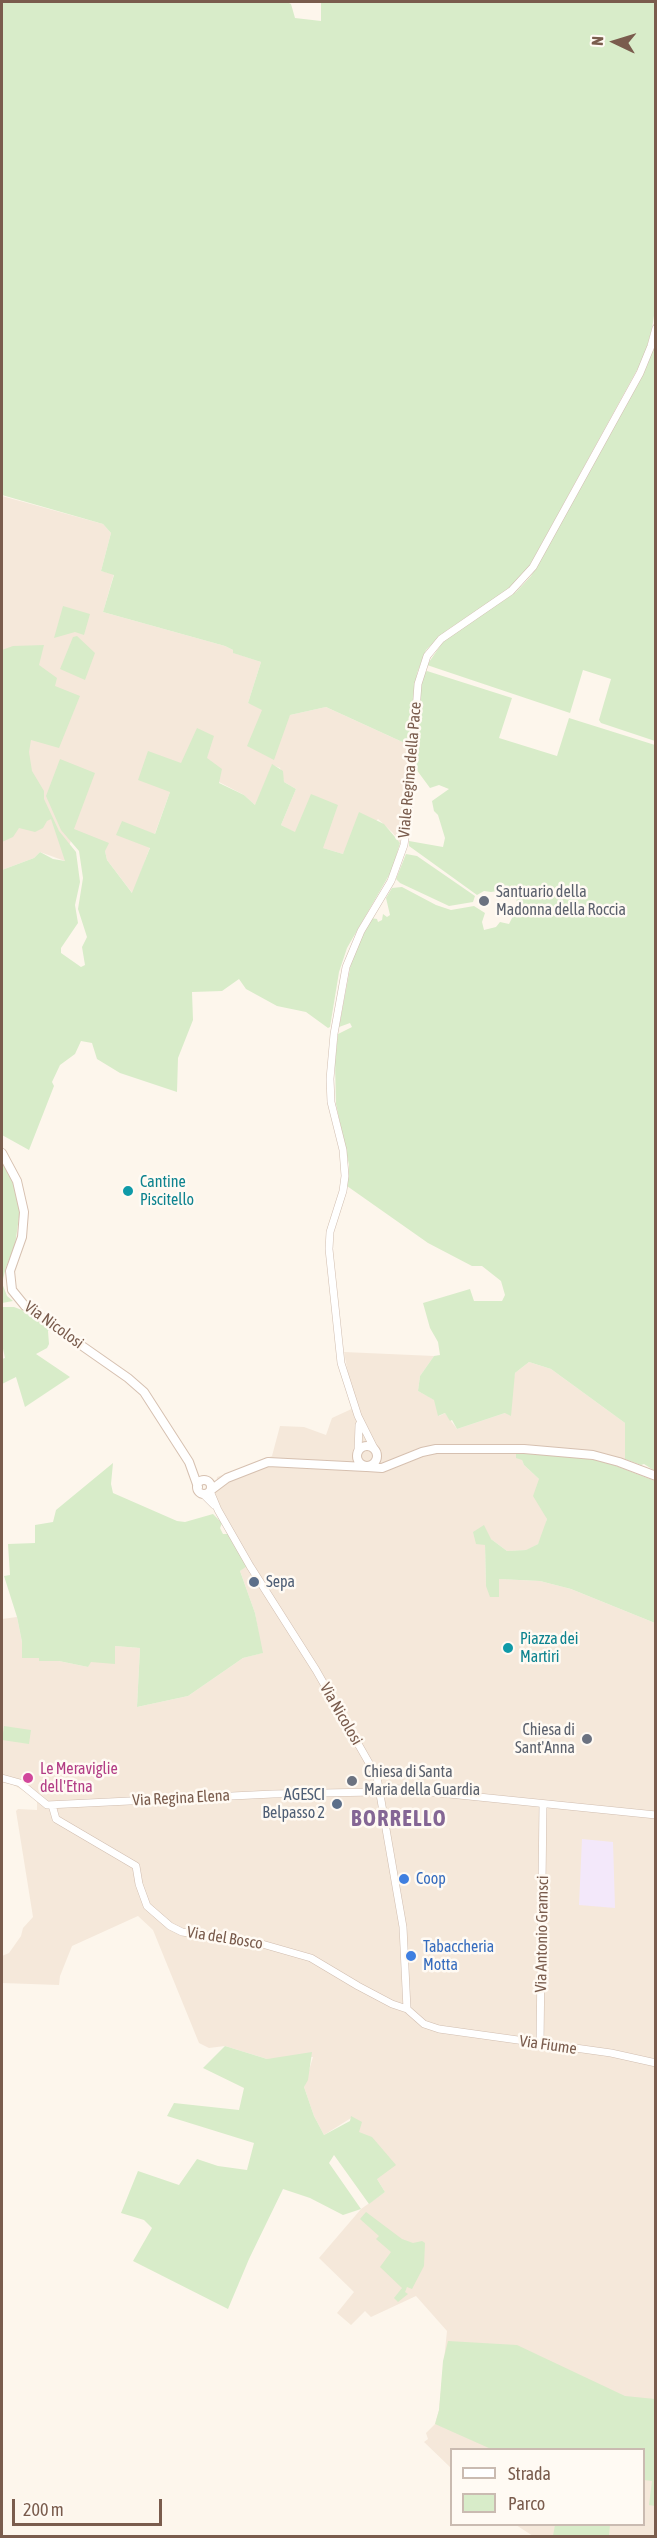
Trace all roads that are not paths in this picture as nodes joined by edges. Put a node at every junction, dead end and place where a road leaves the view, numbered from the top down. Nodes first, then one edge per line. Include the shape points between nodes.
1 (656, 328) edge
2 (2, 1153) edge
3 (358, 1416) junction
4 (375, 1450) junction
5 (357, 1454) junction
6 (406, 1458) junction
7 (340, 1464) junction
8 (366, 1467) junction
9 (656, 1476) edge
10 (206, 1487) junction
11 (377, 1777) junction
12 (2, 1778) edge
13 (390, 1788) junction
14 (379, 1794) junction
15 (544, 1804) junction
16 (52, 1805) junction
17 (656, 1815) edge
18 (407, 2009) junction
19 (439, 2029) joint
20 (540, 2044) junction
21 (656, 2063) edge

1 - 3 street, Viale Regina della Pace via 639,373 533,567 511,591 441,639 422,667 404,845 391,881 349,956 330,1063 331,1102 345,1167 343,1191 330,1232 330,1258 341,1363
2 - 10 main road, Via Nicolosi via 23,1201 24,1229 10,1271 15,1296 144,1392
3 - 4 street
3 - 5 street
4 - 5 main road via 363,1446
4 - 6 main road via 384,1460
4 - 8 main road via 377,1461
5 - 7 main road via 352,1461
5 - 8 main road via 359,1463
6 - 8 main road via 382,1468
6 - 9 main road via 442,1449 569,1452 606,1458
7 - 8 main road
7 - 10 main road via 268,1462
10 - 11 street, Via Nicolosi
11 - 13 street
11 - 14 street
12 - 16 street via 20,1783
13 - 14 street, Via Regina Elena
13 - 15 street
14 - 16 street, Via Regina Elena via 273,1794
14 - 18 street via 403,1927
15 - 17 street
15 - 20 street, Via Antonio Gramsci
16 - 18 street, Via del Bosco via 56,1819 135,1866 147,1906 176,1929 262,1944 311,1958
18 - 19 street, Via del Bosco via 424,2024
19 - 20 street, Via Fiume
20 - 21 street, Via Fiume

